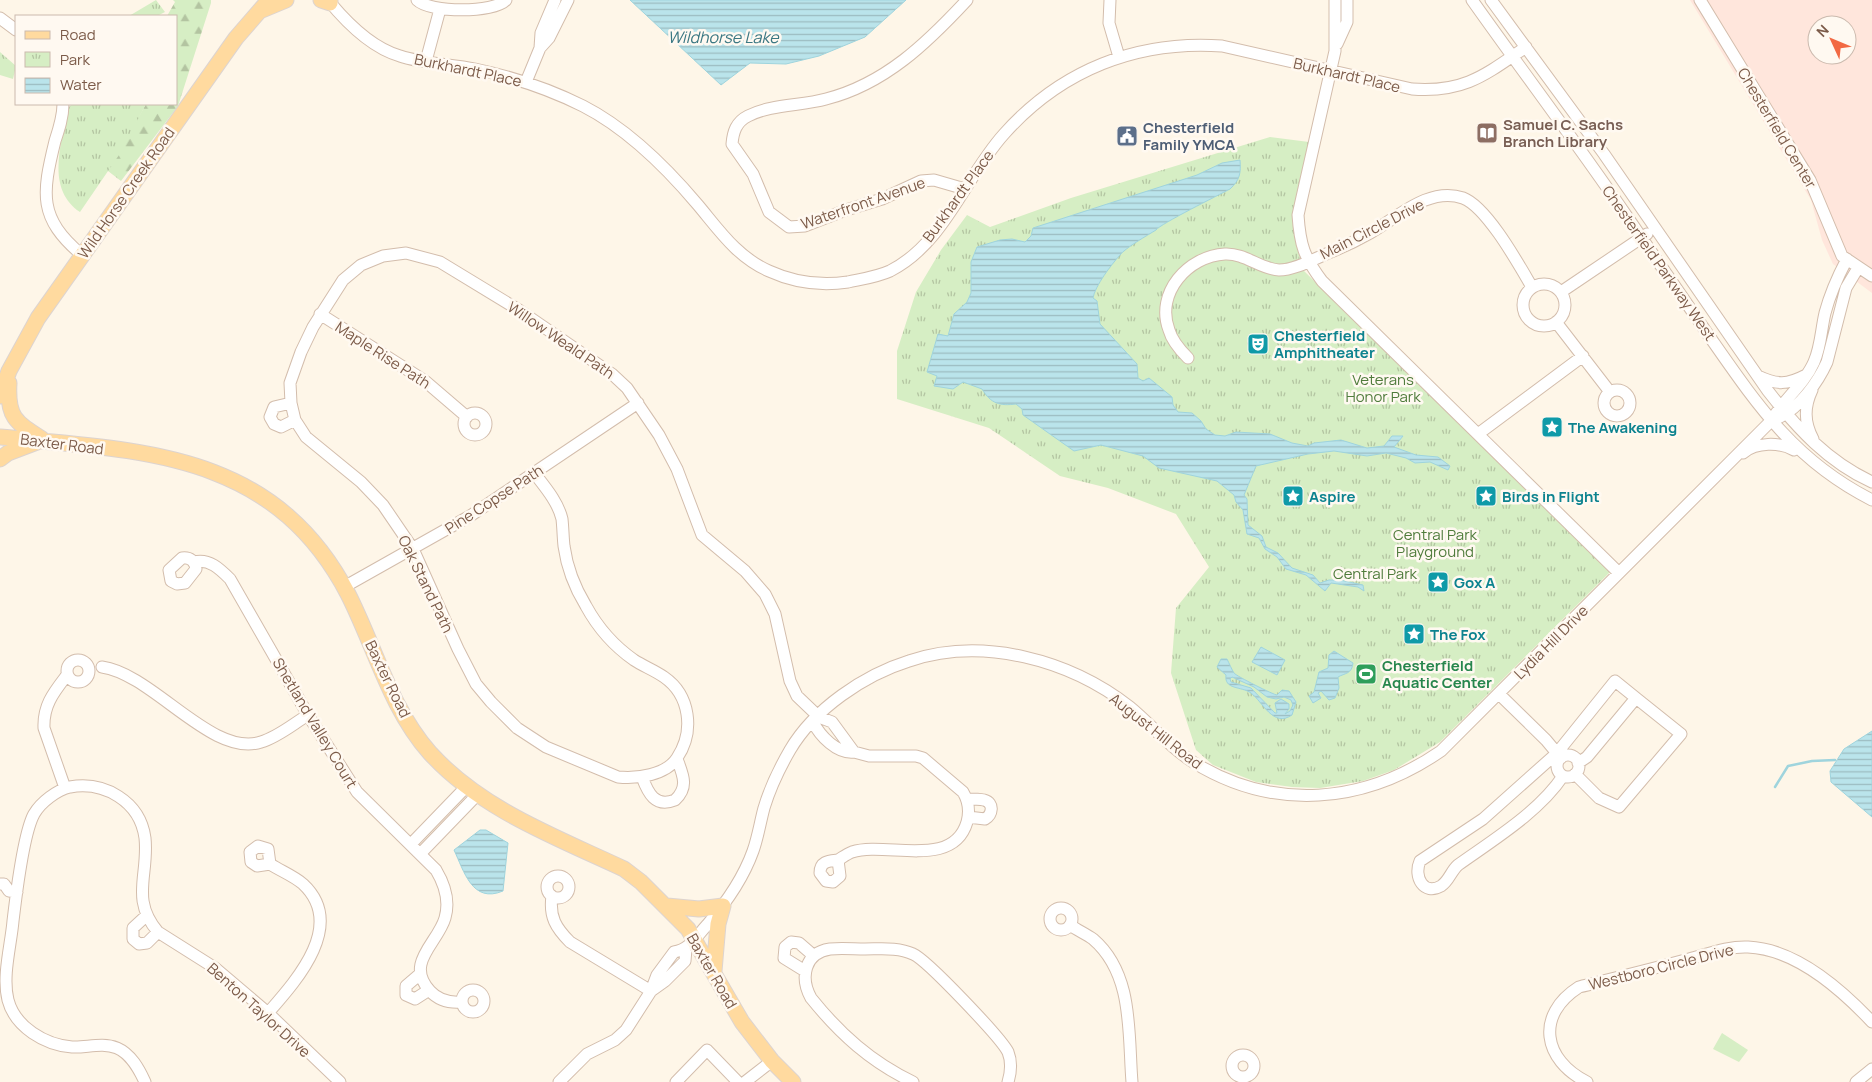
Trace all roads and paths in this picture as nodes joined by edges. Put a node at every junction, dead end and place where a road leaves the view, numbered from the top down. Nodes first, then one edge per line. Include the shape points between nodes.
1 (269, 0) edge
2 (286, 0) edge
3 (417, 0) edge
4 (555, 0) edge
5 (568, 0) edge
6 (967, 0) edge
7 (1336, 0) edge
8 (1348, 0) edge
9 (1472, 0) edge
10 (1491, 0) edge
11 (1700, 0) edge
12 (327, 1) edge
13 (1107, 1) edge
14 (504, 3) edge
15 (440, 9) junction
16 (256, 13) junction
17 (0, 18) edge
18 (15, 29) edge
19 (1526, 47) junction
20 (540, 48) junction
21 (1335, 51) junction
22 (1512, 56) junction
23 (1119, 57) junction
24 (426, 61) junction
25 (1331, 71) junction
26 (526, 82) junction
27 (63, 105) edge
28 (965, 189) junction
29 (1655, 228) junction
30 (1642, 238) junction
31 (82, 255) junction
32 (1847, 259) junction
33 (1308, 261) junction
34 (1858, 268) junction
35 (1872, 276) edge
36 (1532, 288) junction
37 (1561, 292) junction
38 (320, 314) junction
39 (1556, 322) junction
40 (1583, 356) junction
41 (1188, 358) dead end
42 (9, 370) junction
43 (1757, 376) junction
44 (1811, 378) junction
45 (0, 383) edge
46 (1610, 392) dead end
47 (0, 396) edge
48 (638, 402) junction
49 (291, 403) junction
50 (1783, 410) junction
51 (467, 417) dead end
52 (296, 420) junction
53 (1771, 421) junction
54 (1478, 434) junction
55 (0, 437) edge
56 (43, 440) junction
57 (1818, 447) junction
58 (0, 459) edge
59 (1809, 460) junction
60 (1718, 473) junction
61 (534, 474) junction
62 (1872, 482) edge
63 (1872, 500) edge
64 (412, 549) junction
65 (194, 562) dead end
66 (1619, 573) junction
67 (344, 587) junction
68 (96, 667) junction
69 (67, 675) junction
70 (1499, 694) junction
71 (1636, 698) junction
72 (308, 715) junction
73 (816, 720) junction
74 (854, 752) junction
75 (1559, 756) junction
76 (677, 759) junction
77 (1577, 768) junction
78 (1563, 776) junction
79 (642, 777) junction
80 (1235, 782) joint
81 (65, 788) junction
82 (472, 790) junction
83 (967, 799) junction
84 (968, 817) junction
85 (411, 844) junction
86 (421, 853) junction
87 (838, 860) dead end
88 (270, 864) dead end
89 (7, 891) edge
90 (552, 896) dead end
91 (667, 906) junction
92 (723, 906) junction
93 (146, 916) junction
94 (1070, 925) dead end
95 (158, 932) junction
96 (691, 944) junction
97 (814, 956) junction
98 (804, 970) junction
99 (714, 971) junction
100 (420, 974) junction
101 (429, 990) junction
102 (651, 991) junction
103 (462, 1002) dead end
104 (268, 1013) junction
105 (1872, 1022) edge
106 (772, 1060) junction
107 (1872, 1069) edge
108 (145, 1082) edge
109 (340, 1082) edge
110 (559, 1082) edge
111 (676, 1082) edge
112 (738, 1082) edge
113 (745, 1082) edge
114 (793, 1082) edge
115 (913, 1082) edge
116 (1008, 1082) edge
117 (1132, 1082) edge
118 (1587, 1082) edge
119 (1856, 1082) edge

1 - 16 main road, Wild Horse Creek Road
2 - 16 main road
3 - 15 street
4 - 20 street via 541,33
5 - 20 street via 550,38
6 - 28 street, Waterfront Avenue via 907,59 882,76 841,96 767,109 749,116 735,128 732,144 753,174 769,212 789,227 805,226 882,200 921,181 934,180
7 - 21 street
8 - 21 street via 1347,22
9 - 22 street, Chesterfield Parkway West
10 - 19 street, Chesterfield Parkway West
11 - 32 street, Chesterfield Center via 1810,180 1838,248
12 - 24 street, Burkhardt Place via 373,42 399,56
13 - 23 street via 1109,23
14 - 15 street via 494,8
15 - 24 street
16 - 31 main road, Wild Horse Creek Road
17 - 18 street
19 - 22 street, Burkhardt Place
19 - 29 street, Chesterfield Parkway West
20 - 26 street
21 - 25 street
22 - 25 street, Burkhardt Place via 1469,84 1445,90 1412,89
22 - 30 street, Chesterfield Parkway West
23 - 25 street, Burkhardt Place via 1160,46 1204,44
23 - 28 street, Burkhardt Place via 1079,76 1030,108 983,160
24 - 26 street, Burkhardt Place via 472,68
25 - 33 street via 1298,215 1300,240
26 - 28 street, Burkhardt Place via 585,107 619,129 671,174 738,251 768,271 800,282 834,284 890,271 918,251
27 - 31 street via 48,175 47,206 56,230
29 - 30 street
29 - 43 street, Chesterfield Parkway West
30 - 37 street
30 - 53 street, Chesterfield Parkway West via 1751,397
31 - 42 main road, Wild Horse Creek Road via 38,318
32 - 34 street, Chesterfield Center
32 - 44 street via 1836,279 1825,314 1822,341
33 - 36 street, Main Circle Drive via 1358,240 1405,210 1438,196 1450,196 1463,198 1480,211 1500,236
33 - 41 street, Main Circle Drive via 1278,270 1242,255 1212,255 1182,273 1171,287 1166,315 1168,330 1177,347
33 - 54 street via 1322,282
34 - 35 street, Chesterfield Center
34 - 44 street via 1846,288 1827,362
36 - 37 street via 1543,283
36 - 39 street via 1523,301 1525,316 1543,326
37 - 39 street via 1565,305 1561,318
38 - 48 street, Willow Weald Path via 343,280 361,264 382,256 406,253 440,262 520,310 612,374
38 - 49 street, Oak Stand Path via 294,368 290,383
38 - 51 street, Maple Rise Path via 425,381
39 - 40 street
40 - 46 street
40 - 54 street
42 - 45 main road
42 - 47 main road, Wild Horse Creek Road
42 - 56 main road via 8,404 11,414 17,423
43 - 44 street via 1782,384
43 - 50 street, Chesterfield Parkway West
44 - 50 street via 1800,385
44 - 57 street via 1805,413 1807,428
48 - 61 street, Pine Copse Path
48 - 73 street, Willow Weald Path via 677,469 702,534 745,571 765,594 775,614 790,681
49 - 52 street, Oak Stand Path
49 - 52 street via 274,407 270,417 281,427
50 - 53 street
50 - 57 street, Chesterfield Parkway West
52 - 64 street, Oak Stand Path via 306,437 361,482 383,506
53 - 59 street, Chesterfield Parkway West
53 - 60 street, Lydia Hill Drive
54 - 66 street
55 - 56 main road, Baxter Road
56 - 58 main road
56 - 67 main road, Baxter Road via 162,456 230,478 272,502 289,517 321,552
57 - 62 street, Chesterfield Parkway West
59 - 60 street via 1785,445 1763,445 1746,450
59 - 63 street, Chesterfield Parkway West via 1853,491
60 - 66 street, Lydia Hill Drive
61 - 64 street, Pine Copse Path
61 - 76 street via 556,503 575,586 599,628 634,660 664,677 682,696 688,710 688,724
64 - 67 street, Pine Copse Path
64 - 79 street, Oak Stand Path via 458,649 476,684 490,702 517,728 546,747 618,777
65 - 72 street, Shetland Valley Court via 201,560 212,564 230,579
66 - 70 street, Lydia Hill Drive
67 - 82 main road, Baxter Road via 401,712 432,755
68 - 69 street via 82,681 72,680
68 - 69 street via 73,660 68,665
68 - 72 street via 121,671 212,733 229,741 261,742
69 - 81 street via 48,701 44,718 44,728
70 - 75 street
70 - 80 street, Lydia Hill Drive via 1441,751 1392,779 1358,790 1323,796 1264,792
71 - 75 street via 1615,681
71 - 77 street
71 - 77 street via 1681,734 1619,807 1599,798
72 - 85 street, Shetland Valley Court via 357,792
73 - 74 street via 832,722
73 - 74 street via 819,733 825,740 843,751
73 - 80 street, August Hill Road via 842,695 862,682 909,660 965,651 1012,654 1068,670 1092,683 1129,707 1190,760
73 - 92 street, August Hill Road via 791,748 781,767 771,788 753,852
74 - 83 street via 869,756 923,758
75 - 77 street via 1571,756
75 - 78 street via 1557,768
75 - 78 street via 1483,819 1420,861 1416,870 1418,880 1433,889 1442,885 1452,871 1495,841 1546,796
76 - 79 street, Oak Stand Path via 659,772
76 - 79 street via 684,784 683,791 675,800 659,802 652,798
77 - 78 street via 1569,777
81 - 89 street, Benton Taylor Drive via 36,810
81 - 93 street, Benton Taylor Drive via 89,785 107,789 124,800 134,813 145,840 141,886
82 - 85 street
82 - 86 street
82 - 91 main road, Baxter Road via 509,814 624,869
83 - 84 street
83 - 84 street via 984,800 992,809 985,819
84 - 87 street via 963,835 947,846 919,851 859,851
85 - 86 street, Shetland Valley Court
86 - 100 street, Shetland Valley Court via 443,881 447,905 444,920 424,955
88 - 104 street via 303,884 318,909 320,926 311,955 299,978
89 - 108 street, Benton Taylor Drive via 7,987 13,1012 42,1039 57,1044 116,1048 136,1064
90 - 102 street via 553,922 570,942
91 - 92 main road via 699,909
91 - 96 main road, Baxter Road
92 - 96 street, August Hill Road
92 - 99 main road
93 - 95 street, Benton Taylor Drive
93 - 95 street via 133,928 133,939 139,944 147,943
94 - 117 street via 1093,940 1119,978 1128,1014
95 - 104 street, Benton Taylor Drive via 215,968
96 - 99 main road, Baxter Road
96 - 102 street via 685,962
97 - 98 street
97 - 98 street via 799,943 791,942 785,947 783,955 787,962
97 - 116 street via 831,949 899,949 920,958 1002,1043 1010,1061
98 - 115 street via 805,989 843,1035 873,1060
99 - 106 main road, Baxter Road via 742,1022
100 - 101 street
100 - 101 street via 406,986 406,995 415,999
101 - 103 street via 451,1003
102 - 110 street via 626,1030 615,1040 587,1054
104 - 109 street, Benton Taylor Drive
105 - 118 street, Westboro Circle Drive via 1828,982 1782,954 1766,949 1736,947 1578,987 1565,997 1553,1015 1549,1039 1561,1063
106 - 113 street
106 - 114 main road, Baxter Road
107 - 119 street
111 - 112 street via 706,1050

